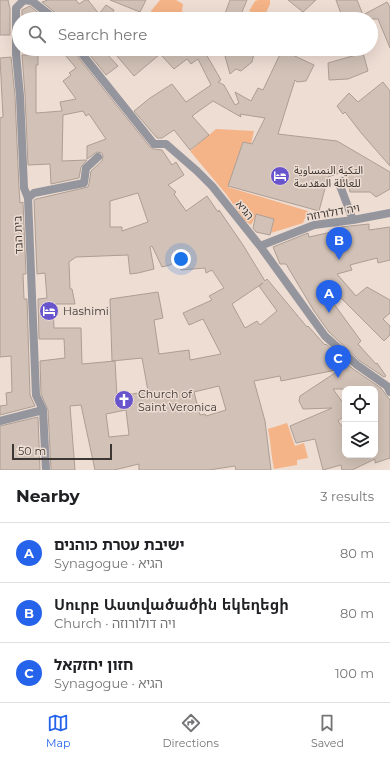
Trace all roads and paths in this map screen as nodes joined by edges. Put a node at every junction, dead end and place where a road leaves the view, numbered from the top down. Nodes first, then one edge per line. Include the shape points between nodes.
1 (22, 0) edge
2 (32, 1) edge
3 (16, 12) edge
4 (46, 12) edge
5 (16, 56) edge
6 (84, 56) edge
7 (98, 157) dead end
8 (342, 181) dead end
9 (28, 198) junction
10 (390, 213) edge
11 (353, 220) junction
12 (260, 246) junction
13 (390, 392) edge
14 (43, 410) junction
15 (0, 422) edge
16 (46, 470) edge

1 - 2 street
1 - 3 street, בית הבד
2 - 4 street
5 - 9 street, בית הבד via 24,188
6 - 12 street, הגיא via 154,144 166,144 197,171
7 - 9 street via 86,168 84,183 34,193
8 - 11 street via 340,183
9 - 14 street, בית הבד via 36,395
10 - 11 street, ויה דולורוזה
11 - 12 street, ויה דולורוזה via 314,225
12 - 13 street, הגיא via 325,336 357,365 387,386
14 - 15 street
14 - 16 street, בית הבד

